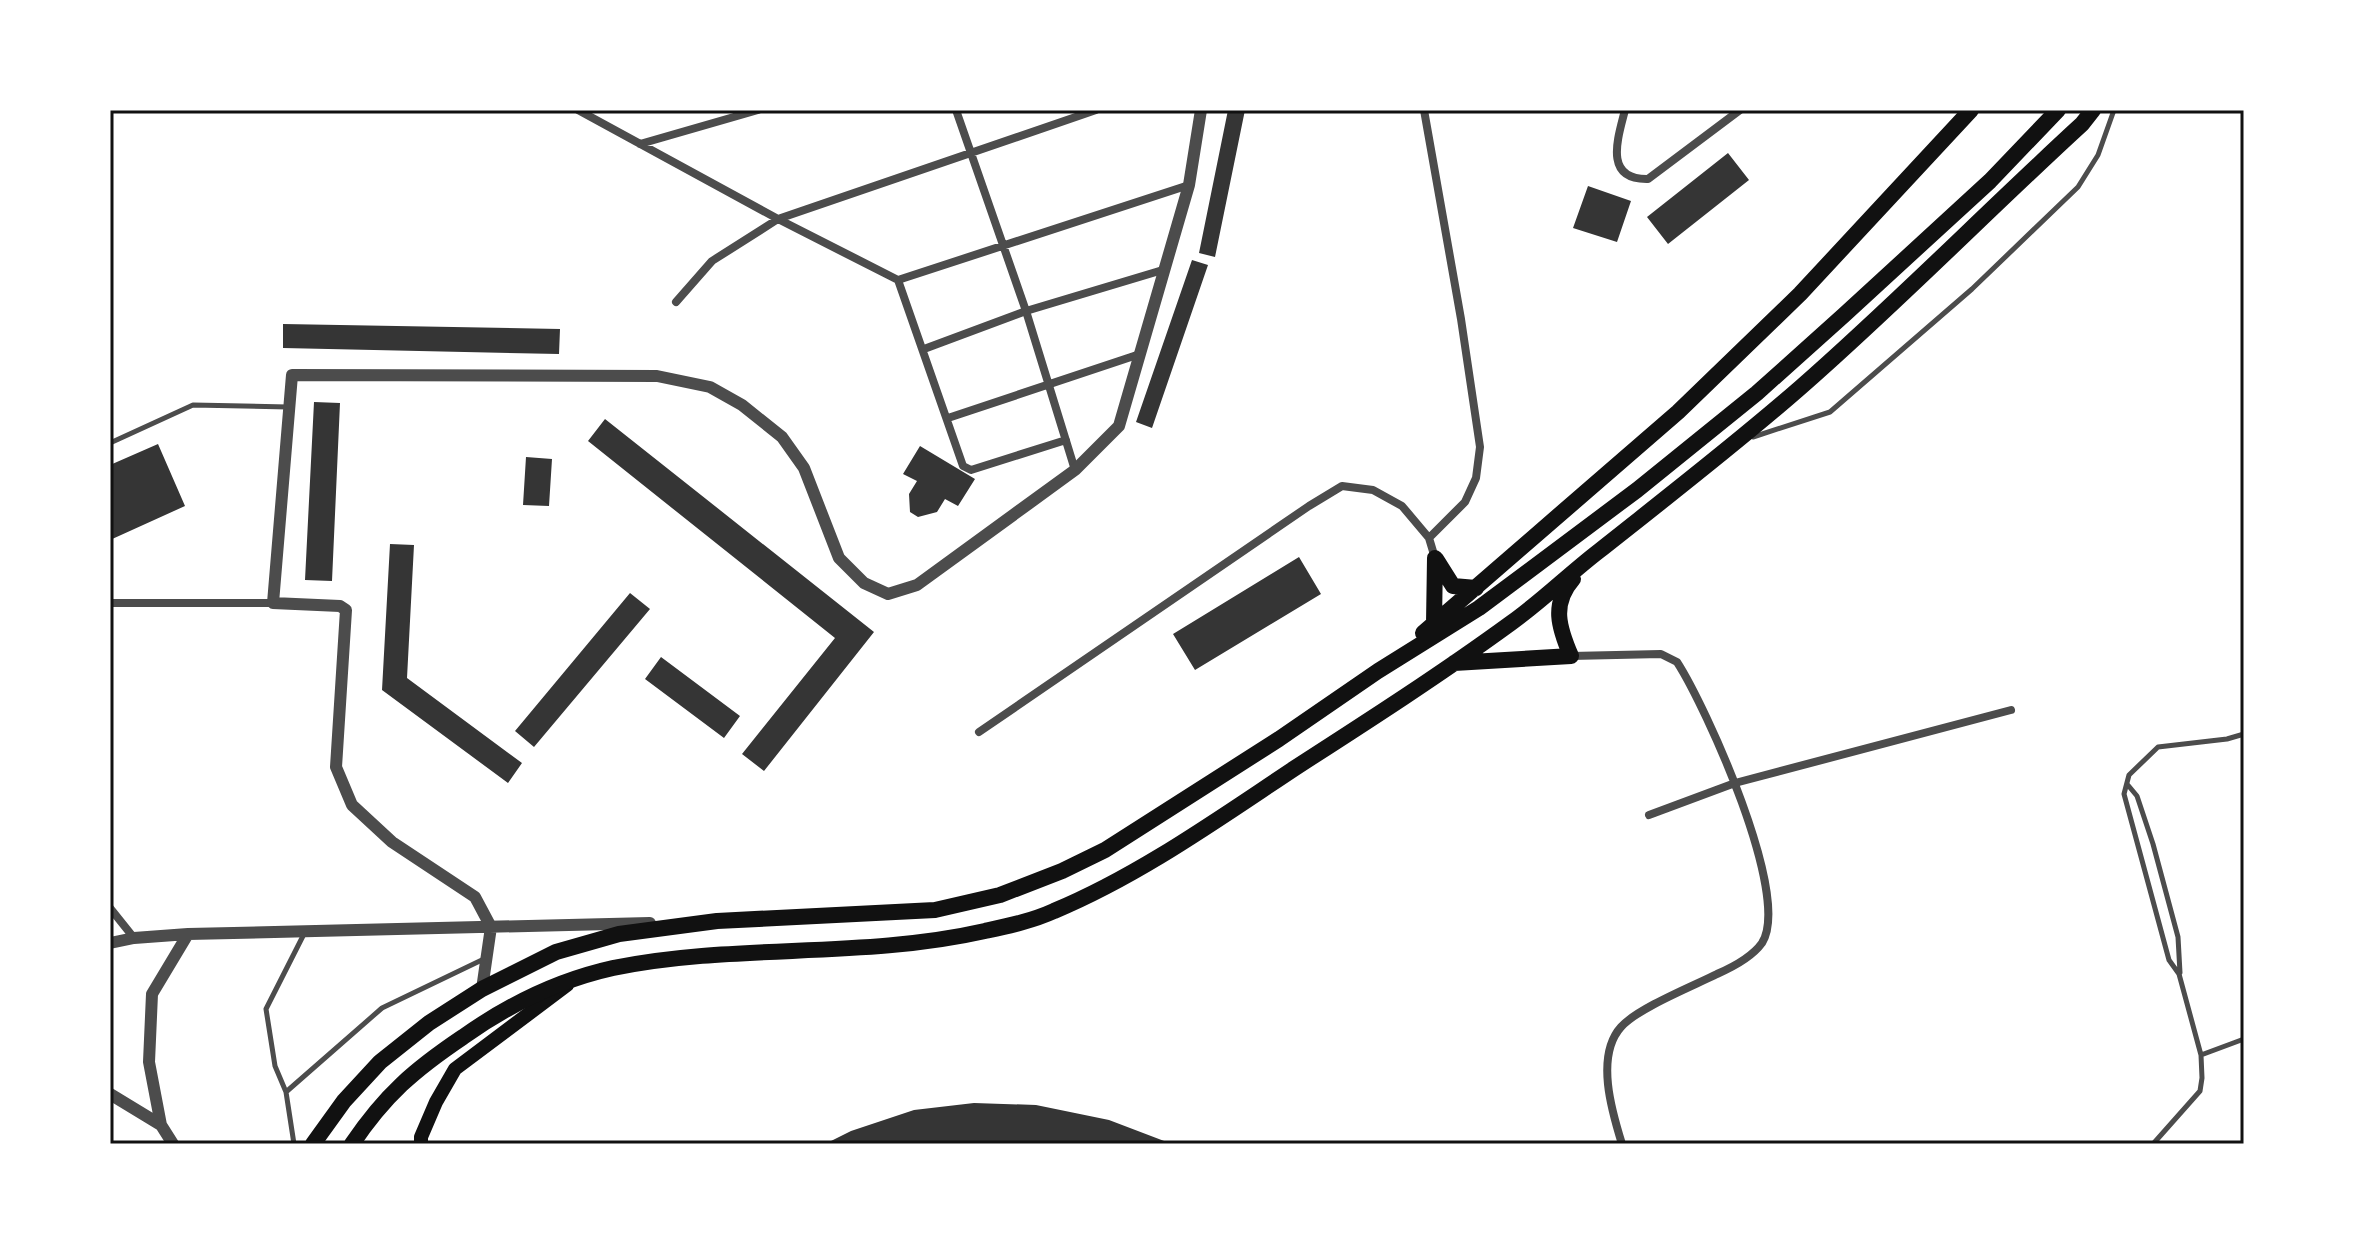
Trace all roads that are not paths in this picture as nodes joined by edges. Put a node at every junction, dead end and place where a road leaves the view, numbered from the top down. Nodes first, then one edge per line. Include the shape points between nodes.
1 (578, 110) edge
2 (758, 110) edge
3 (956, 110) edge
4 (1096, 110) edge
5 (1201, 110) edge
6 (1424, 110) edge
7 (1625, 110) edge
8 (1740, 110) edge
9 (1971, 110) edge
10 (2058, 110) edge
11 (2093, 110) edge
12 (2114, 110) edge
13 (640, 144) junction
14 (972, 153) junction
15 (1189, 185) junction
16 (778, 219) junction
17 (1005, 246) junction
18 (1167, 268) junction
19 (898, 280) junction
20 (676, 302) dead end
21 (1026, 311) junction
22 (924, 349) junction
23 (1140, 354) junction
24 (1049, 383) junction
25 (288, 407) junction
26 (948, 418) junction
27 (1066, 440) junction
28 (1736, 442) junction
29 (110, 443) edge
30 (1075, 470) junction
31 (1429, 538) junction
32 (1596, 553) junction
33 (1435, 558) junction
34 (1476, 588) junction
35 (110, 603) edge
36 (273, 603) junction
37 (1434, 623) junction
38 (1571, 656) junction
39 (1452, 664) junction
40 (1378, 671) junction
41 (2011, 710) dead end
42 (979, 732) dead end
43 (2244, 734) edge
44 (1735, 783) junction
45 (2127, 784) junction
46 (1649, 815) dead end
47 (110, 908) edge
48 (717, 921) junction
49 (491, 927) junction
50 (305, 931) junction
51 (188, 934) junction
52 (134, 938) junction
53 (110, 943) edge
54 (487, 958) junction
55 (2179, 974) junction
56 (572, 981) junction
57 (482, 989) junction
58 (2244, 1039) edge
59 (2201, 1055) junction
60 (286, 1092) junction
61 (110, 1094) edge
62 (161, 1125) junction
63 (173, 1144) edge
64 (294, 1144) edge
65 (313, 1144) edge
66 (352, 1144) edge
67 (421, 1144) edge
68 (1622, 1144) edge
69 (2153, 1144) edge

1 - 13 street
2 - 13 street
3 - 14 street
4 - 14 street
5 - 15 street
6 - 31 street via 1480,447 1476,478 1465,502
7 - 8 street via 1616,156 1619,166 1638,180 1648,179
9 - 34 highway via 1800,294
10 - 40 highway via 1990,181 1757,393 1479,608
11 - 28 highway
12 - 28 lane via 2098,155 2078,187 1972,289 1830,412
13 - 16 street
14 - 16 street
14 - 17 street
15 - 17 street
15 - 18 street
16 - 19 street
16 - 20 street via 712,261
17 - 19 street
17 - 21 street
18 - 21 street
18 - 23 street
19 - 22 street
21 - 22 street
21 - 24 street
22 - 26 street
23 - 24 street
23 - 30 street via 1119,426
24 - 26 street
24 - 27 street
25 - 29 lane via 193,405
25 - 30 street via 294,374 657,376 710,387 782,437 804,468 839,558 864,583 888,594 917,585
25 - 36 street
26 - 27 street via 963,466 971,470
27 - 30 street
28 - 32 highway
31 - 33 street
31 - 42 street via 1402,506 1373,490 1342,486
32 - 38 highway via 1559,602 1560,625
32 - 39 highway
33 - 34 highway via 1453,586
33 - 37 highway
34 - 37 highway
35 - 36 street
36 - 49 street via 346,610 336,767 352,805 392,842 475,897
37 - 40 highway
38 - 39 highway
38 - 44 street via 1661,654 1677,662
39 - 56 highway via 1189,837 1050,913 907,945 693,957 611,969
40 - 48 highway via 1116,843 1000,895 935,910
41 - 44 street
43 - 45 lane via 2158,747 2129,775
44 - 46 street
44 - 68 street via 1764,876 1767,934 1760,947 1731,968 1620,1027 1608,1056 1607,1083
45 - 55 lane via 2124,794 2147,884 2169,960
45 - 55 lane via 2137,796 2153,844 2178,937
47 - 52 street
48 - 49 street
48 - 57 highway via 606,938 556,952
49 - 50 street
49 - 54 street
50 - 51 street
50 - 60 lane via 266,1009 275,1066
51 - 52 street
51 - 62 street via 152,994 149,1062
52 - 53 street
54 - 57 street
54 - 60 lane via 382,1008
55 - 59 lane
56 - 66 highway via 498,1012 403,1080
56 - 67 main road via 455,1069
57 - 65 highway via 380,1062
58 - 59 lane
59 - 69 lane via 2200,1091
60 - 64 lane
61 - 62 street
62 - 63 street

